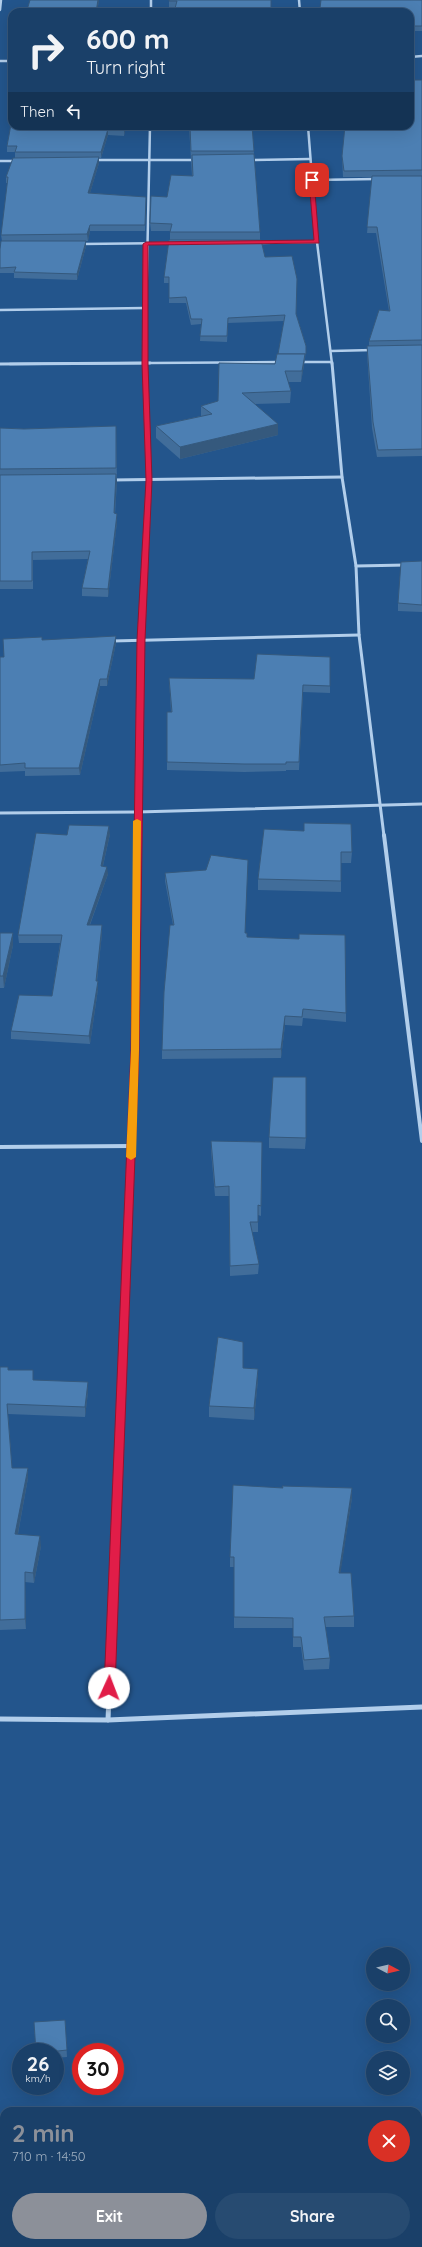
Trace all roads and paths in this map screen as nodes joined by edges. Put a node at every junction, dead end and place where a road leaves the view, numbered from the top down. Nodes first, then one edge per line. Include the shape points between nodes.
1 (1, 0) edge
2 (0, 10) edge
3 (150, 130) edge
4 (308, 130) edge
5 (310, 159) junction
6 (87, 160) edge
7 (150, 160) junction
8 (198, 160) edge
9 (246, 160) edge
10 (0, 161) edge
11 (24, 161) edge
12 (383, 179) edge
13 (312, 180) junction
14 (317, 242) junction
15 (177, 243) edge
16 (255, 243) edge
17 (77, 244) edge
18 (146, 244) junction
19 (145, 308) junction
20 (0, 310) edge
21 (377, 350) edge
22 (331, 351) junction
23 (285, 362) edge
24 (293, 362) edge
25 (332, 362) junction
26 (0, 364) edge
27 (145, 364) junction
28 (342, 477) junction
29 (110, 480) edge
30 (149, 480) junction
31 (415, 565) edge
32 (356, 566) junction
33 (359, 635) junction
34 (141, 640) junction
35 (110, 641) edge
36 (422, 804) edge
37 (379, 805) junction
38 (137, 812) junction
39 (0, 813) edge
40 (422, 1141) edge
41 (0, 1146) edge
42 (131, 1146) junction
43 (422, 1707) edge
44 (0, 1719) edge
45 (108, 1720) junction

1 - 2 street
3 - 7 street
4 - 5 street
5 - 9 street
5 - 13 street
6 - 7 street
7 - 8 street
7 - 18 street
10 - 11 street
12 - 13 street
13 - 14 street
14 - 16 street
14 - 22 street
15 - 18 street
17 - 18 street
18 - 19 street
19 - 20 street
19 - 27 street
21 - 22 street
22 - 25 street
23 - 27 street
24 - 25 street
25 - 28 street
26 - 27 street
27 - 30 street
28 - 30 street
28 - 32 street
29 - 30 street
30 - 34 street
31 - 32 street
32 - 33 street
33 - 34 street
33 - 37 street
34 - 35 street
34 - 38 street
36 - 37 street
37 - 38 street
37 - 40 street
38 - 39 street
38 - 42 street via 135,1050
41 - 42 street
42 - 45 street
43 - 45 street
44 - 45 street

